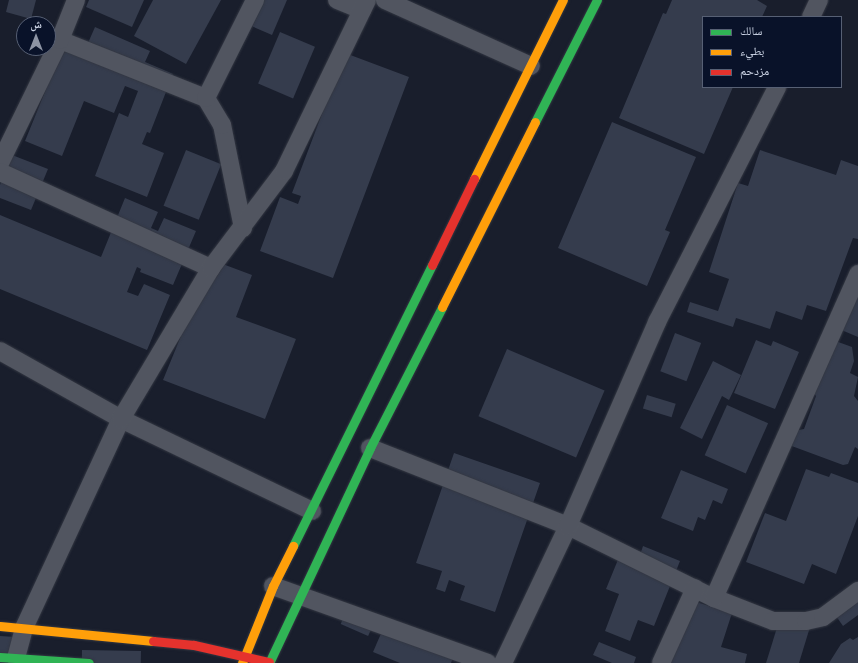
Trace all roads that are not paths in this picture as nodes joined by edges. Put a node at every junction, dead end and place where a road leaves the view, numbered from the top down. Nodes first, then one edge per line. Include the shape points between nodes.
1 (76, 0) edge
2 (255, 0) edge
3 (337, 0) edge
4 (385, 0) edge
5 (563, 0) edge
6 (597, 0) edge
7 (819, 0) edge
8 (365, 5) edge
9 (811, 16) edge
10 (60, 40) junction
11 (531, 66) junction
12 (776, 88) edge
13 (206, 98) junction
14 (0, 164) edge
15 (0, 172) edge
16 (242, 228) junction
17 (211, 268) junction
18 (858, 274) edge
19 (0, 351) edge
20 (121, 419) junction
21 (370, 448) junction
22 (312, 511) junction
23 (568, 526) junction
24 (273, 586) junction
25 (695, 588) junction
26 (858, 591) edge
27 (300, 595) junction
28 (714, 598) junction
29 (0, 626) edge
30 (24, 628) junction
31 (8, 657) edge
32 (244, 659) edge
33 (269, 662) edge
34 (90, 663) edge
35 (488, 663) edge
36 (503, 663) edge
37 (661, 663) edge

1 - 10 street
2 - 13 street
3 - 8 street
4 - 11 street
5 - 11 main road
6 - 21 main road
7 - 9 street
8 - 16 street via 284,171
10 - 13 street
10 - 14 street
11 - 22 main road
12 - 23 street via 657,322
13 - 16 street via 222,125
15 - 17 street
16 - 17 street
17 - 20 street
18 - 28 street
19 - 20 street
20 - 22 street
20 - 30 street
21 - 23 street
21 - 27 main road
22 - 24 main road
23 - 25 street
23 - 36 street
24 - 27 street
24 - 32 main road
25 - 28 street
25 - 37 street
26 - 28 street via 823,617 790,622 774,621
27 - 33 main road
27 - 35 street
29 - 30 main road
30 - 31 street
30 - 32 main road via 194,645
31 - 34 main road
32 - 33 main road

